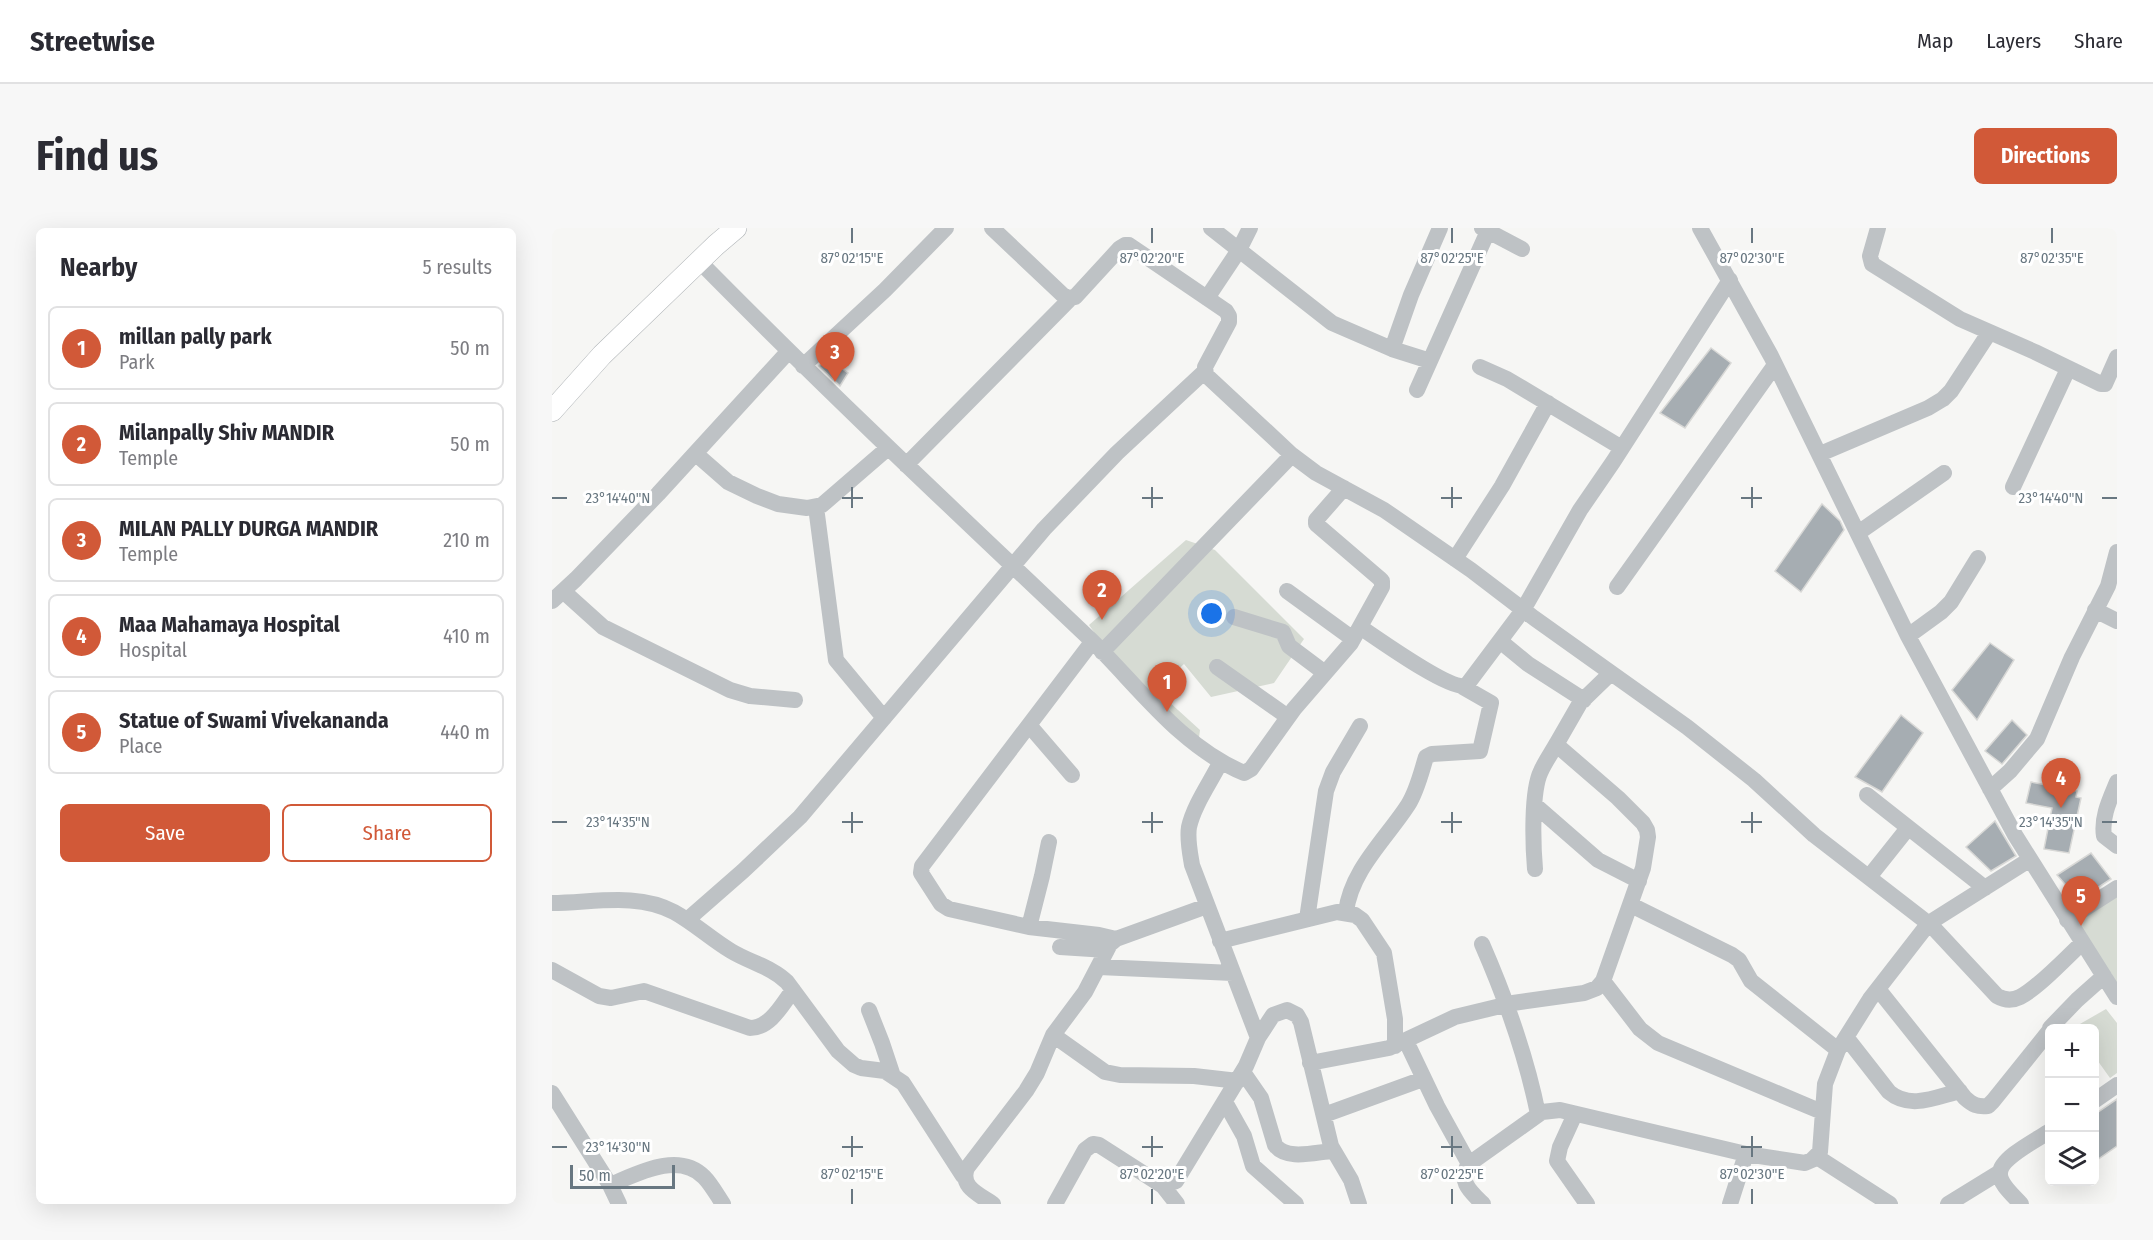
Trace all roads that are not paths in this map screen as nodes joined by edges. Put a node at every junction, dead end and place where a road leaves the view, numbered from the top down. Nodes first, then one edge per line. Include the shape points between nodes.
1 (736, 228) edge
2 (946, 228) edge
3 (992, 228) edge
4 (1210, 228) edge
5 (1250, 228) edge
6 (1440, 228) edge
7 (1700, 228) edge
8 (1878, 228) edge
9 (1485, 230) edge
10 (1522, 249) dead end
11 (1239, 250) junction
12 (699, 261) junction
13 (1730, 280) junction
14 (1207, 298) junction
15 (1070, 299) junction
16 (1989, 333) junction
17 (1392, 349) junction
18 (788, 352) junction
19 (2117, 357) edge
20 (1430, 361) junction
21 (1775, 365) junction
22 (803, 366) junction
23 (1480, 367) dead end
24 (2068, 369) junction
25 (1204, 372) junction
26 (1417, 390) dead end
27 (1548, 403) junction
28 (552, 411) edge
29 (888, 448) junction
30 (1622, 448) junction
31 (696, 453) junction
32 (1820, 454) junction
33 (1292, 455) junction
34 (906, 465) junction
35 (1944, 473) dead end
36 (2013, 487) dead end
37 (1344, 488) junction
38 (816, 507) junction
39 (1858, 533) junction
40 (2117, 552) edge
41 (1978, 558) dead end
42 (1455, 559) junction
43 (1012, 566) junction
44 (1617, 587) dead end
45 (1287, 591) dead end
46 (557, 596) edge
47 (1523, 610) junction
48 (2096, 610) junction
49 (1234, 617) dead end
50 (2117, 621) edge
51 (1356, 633) junction
52 (1908, 636) junction
53 (1500, 641) junction
54 (1097, 647) junction
55 (1217, 667) dead end
56 (1325, 673) junction
57 (1611, 673) junction
58 (1463, 687) junction
59 (1584, 699) junction
60 (795, 700) dead end
61 (1288, 717) junction
62 (884, 718) junction
63 (1029, 725) junction
64 (1360, 726) dead end
65 (1557, 743) junction
66 (1220, 763) junction
67 (1072, 775) dead end
68 (2117, 782) edge
69 (1990, 789) junction
70 (1867, 795) dead end
71 (1536, 806) junction
72 (1908, 828) junction
73 (1048, 842) dead end
74 (2117, 846) edge
75 (2029, 860) junction
76 (1535, 869) dead end
77 (1869, 877) junction
78 (1639, 881) junction
79 (1985, 888) junction
80 (2117, 888) edge
81 (552, 903) edge
82 (1631, 905) junction
83 (1207, 906) junction
84 (1346, 912) junction
85 (1307, 919) junction
86 (687, 920) junction
87 (2067, 920) junction
88 (1929, 923) junction
89 (1029, 927) junction
90 (1220, 941) junction
91 (2082, 943) junction
92 (1111, 944) junction
93 (1482, 944) dead end
94 (1060, 947) dead end
95 (1099, 966) junction
96 (552, 970) edge
97 (1233, 973) junction
98 (2104, 976) junction
99 (1603, 981) junction
100 (1878, 989) junction
101 (793, 990) junction
102 (2116, 994) edge
103 (1508, 1004) junction
104 (869, 1010) dead end
105 (2055, 1024) edge
106 (1053, 1035) junction
107 (2045, 1035) edge
108 (1258, 1038) junction
109 (1400, 1043) junction
110 (1842, 1044) junction
111 (1310, 1063) junction
112 (892, 1073) junction
113 (1240, 1076) junction
114 (1423, 1079) junction
115 (2117, 1085) edge
116 (1960, 1091) junction
117 (552, 1093) edge
118 (2099, 1098) edge
119 (1225, 1102) junction
120 (1822, 1112) junction
121 (1538, 1114) junction
122 (1575, 1114) junction
123 (1324, 1115) junction
124 (2048, 1132) edge
125 (1333, 1151) junction
126 (1746, 1154) junction
127 (1817, 1157) junction
128 (1469, 1164) junction
129 (2000, 1172) junction
130 (963, 1176) junction
131 (610, 1185) junction
132 (1163, 1186) junction
133 (618, 1204) edge
134 (723, 1204) edge
135 (993, 1204) edge
136 (1055, 1204) edge
137 (1177, 1204) edge
138 (1296, 1204) edge
139 (1359, 1204) edge
140 (1483, 1204) edge
141 (1587, 1204) edge
142 (1730, 1204) edge
143 (1890, 1204) edge
144 (1948, 1204) edge
145 (2021, 1204) edge

1 - 12 main road
2 - 22 street
3 - 15 street
4 - 11 street
5 - 11 street
6 - 17 street
7 - 13 street
8 - 16 street via 1870,256 1875,268
9 - 10 street
9 - 20 street
11 - 14 street
11 - 17 street via 1332,323
12 - 18 street
12 - 28 main road via 602,355
13 - 21 street
13 - 30 street
14 - 15 street via 1125,245
14 - 25 street via 1226,311 1229,322
15 - 34 street
16 - 24 street
16 - 32 street via 1944,399
17 - 20 street
18 - 22 street
18 - 31 street
19 - 24 street via 2105,384
20 - 26 street
21 - 32 street
21 - 44 street
22 - 29 street
23 - 27 street
24 - 36 street
25 - 33 street
25 - 43 street via 1117,453
27 - 30 street
27 - 42 street
29 - 34 street
29 - 38 street
30 - 47 street via 1558,545
31 - 38 street via 718,475 757,496 778,504
31 - 46 street
32 - 39 street
33 - 37 street
33 - 54 street
34 - 43 street
35 - 39 street
37 - 42 street via 1384,510
37 - 51 street via 1315,522 1382,581
38 - 62 street via 836,660
39 - 52 street
40 - 48 street via 2108,586
41 - 52 street via 1951,602
42 - 47 street
43 - 54 street
43 - 62 street
45 - 51 street
46 - 60 street via 603,627 730,690
47 - 53 street
47 - 57 street
48 - 50 street
48 - 69 street via 2037,738
49 - 56 street via 1282,632 1289,646
51 - 56 street
51 - 58 street
52 - 69 street
53 - 58 street
53 - 59 street via 1528,664
54 - 63 street
54 - 66 street via 1166,719
55 - 61 street
56 - 61 street
57 - 59 street
57 - 77 street via 1741,769 1814,835
58 - 84 street via 1491,703 1480,751 1426,757 1413,796 1361,872 1349,894
59 - 65 street
61 - 66 street via 1247,772
62 - 86 street via 783,835
63 - 67 street
63 - 89 street via 922,866 921,873 941,904 949,909
64 - 85 street via 1326,791
65 - 71 street via 1540,772
65 - 78 street via 1643,823 1648,837
66 - 83 street via 1189,828 1192,865
68 - 74 street via 2107,806 2103,831 2107,840
69 - 75 street
70 - 72 street
71 - 76 street
71 - 78 street via 1598,860
72 - 77 street
72 - 79 street
73 - 89 street
75 - 79 street
75 - 87 street
77 - 88 street
78 - 82 street
79 - 88 street
80 - 87 street
81 - 86 street via 625,900 661,906
82 - 99 street
82 - 110 street via 1732,955 1751,981
83 - 90 street
83 - 92 street
84 - 85 street
84 - 109 street via 1362,920 1384,953
85 - 90 street
86 - 101 street via 738,955 778,973
87 - 91 street
88 - 91 street via 2003,1000 2028,992
88 - 100 street
89 - 92 street via 1099,934
90 - 97 street
91 - 98 street
92 - 94 street
92 - 95 street
93 - 103 street
95 - 97 street
95 - 106 street
96 - 101 street via 599,996 611,998 644,991 750,1028 767,1023
97 - 108 street
98 - 102 street
98 - 105 street
99 - 103 street via 1584,993
99 - 120 street via 1640,1029 1658,1043
100 - 110 street
100 - 116 street
101 - 112 street via 838,1051 854,1065
103 - 109 street via 1455,1017
103 - 121 street
104 - 112 street
106 - 113 street via 1105,1072
106 - 130 street via 1026,1091 970,1161
107 - 116 street via 1988,1106 1974,1105
108 - 111 street via 1274,1015 1293,1012 1301,1022
108 - 113 street
109 - 111 street via 1375,1052
109 - 114 street
110 - 116 street via 1898,1099 1921,1101
110 - 120 street via 1825,1084
111 - 123 street
112 - 130 street via 903,1083
113 - 119 street
113 - 125 street via 1261,1098 1279,1150 1290,1154
114 - 123 street
114 - 128 street
115 - 118 street
117 - 131 street
119 - 132 street via 1180,1177
119 - 138 street via 1241,1129 1253,1167
120 - 127 street
121 - 122 street via 1549,1110
121 - 128 street
122 - 126 street
122 - 141 street via 1557,1161
123 - 125 street
124 - 129 street via 2004,1163
125 - 139 street via 1351,1180
126 - 127 street via 1805,1162
126 - 142 street
127 - 143 street
128 - 140 street via 1463,1178
129 - 144 street
129 - 145 street
130 - 135 street via 966,1184
131 - 133 street
131 - 134 street via 665,1165 688,1167 704,1177
132 - 136 street via 1093,1144 1085,1150
132 - 137 street

